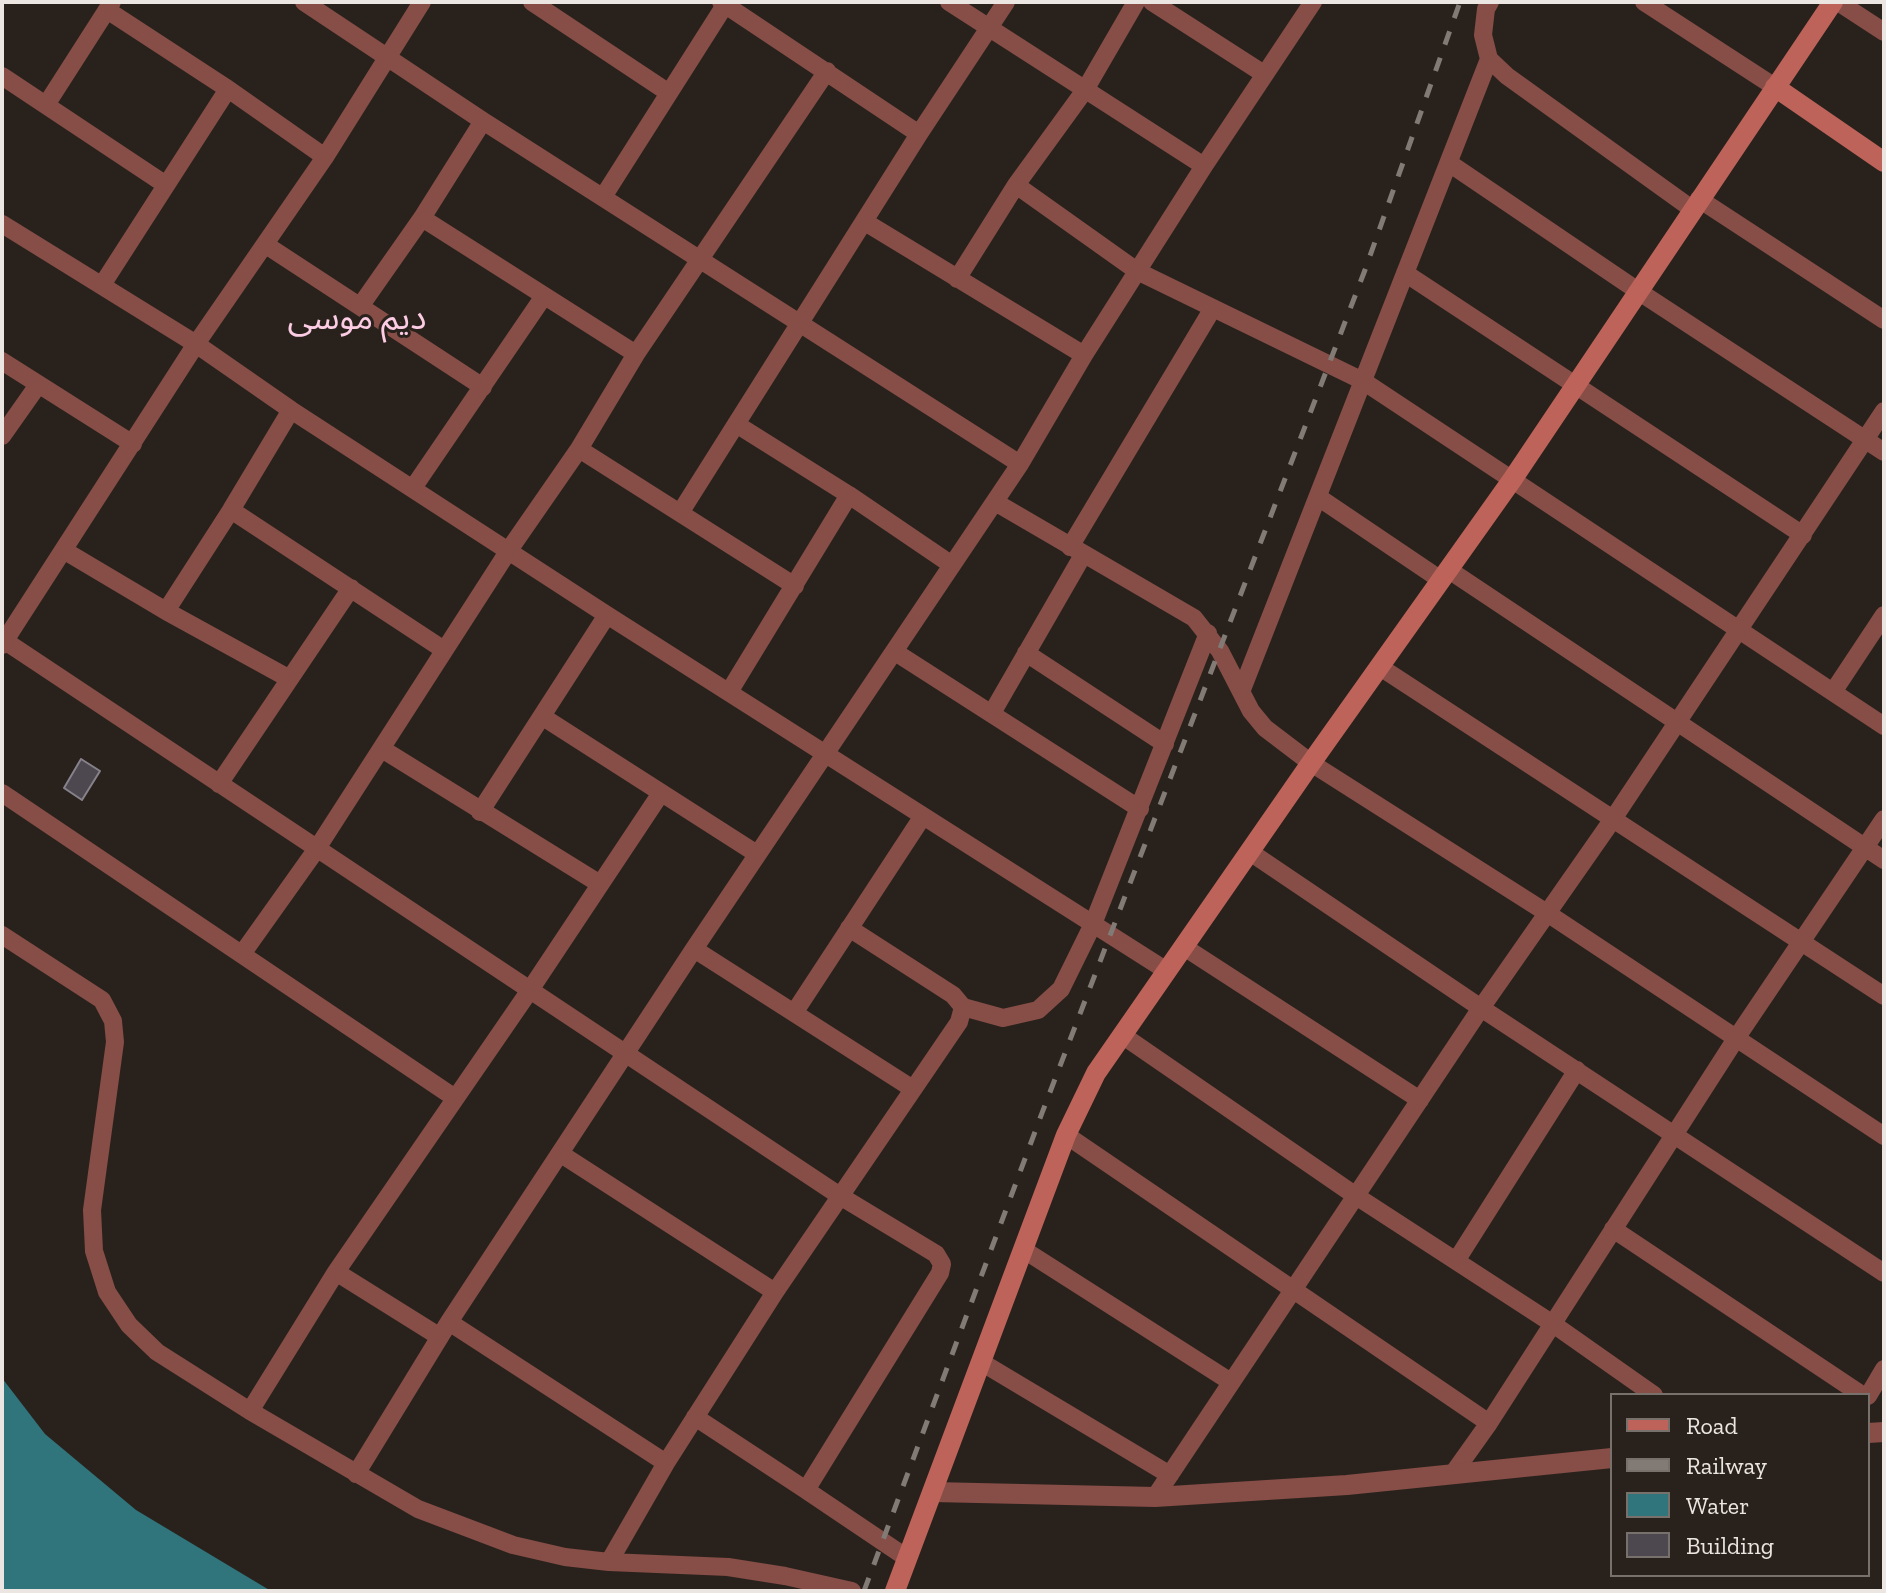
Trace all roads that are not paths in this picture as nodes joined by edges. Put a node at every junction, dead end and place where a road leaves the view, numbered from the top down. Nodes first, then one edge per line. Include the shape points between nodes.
1 (304, 2) edge
2 (422, 2) edge
3 (532, 2) edge
4 (949, 2) edge
5 (1006, 2) edge
6 (1136, 2) edge
7 (1152, 2) edge
8 (1313, 2) edge
9 (1490, 2) edge
10 (1644, 2) edge
11 (1836, 2) edge
12 (723, 3) edge
13 (110, 6) edge
14 (560, 9) edge
15 (988, 27) junction
16 (1884, 32) edge
17 (388, 57) junction
18 (1489, 59) junction
19 (827, 71) junction
20 (1264, 74) junction
21 (2, 76) edge
22 (1775, 87) junction
23 (228, 89) junction
24 (1085, 90) junction
25 (669, 93) junction
26 (46, 105) junction
27 (483, 121) junction
28 (919, 134) junction
29 (325, 157) junction
30 (1884, 162) edge
31 (1449, 163) junction
32 (1204, 166) junction
33 (166, 185) junction
34 (1016, 185) junction
35 (603, 197) junction
36 (1696, 204) junction
37 (422, 218) junction
38 (865, 222) junction
39 (2, 224) edge
40 (266, 245) junction
41 (700, 259) junction
42 (1137, 271) junction
43 (1405, 273) junction
44 (957, 279) junction
45 (102, 285) junction
46 (1638, 291) junction
47 (544, 296) junction
48 (361, 305) junction
49 (1213, 308) junction
50 (1884, 320) edge
51 (800, 324) junction
52 (196, 344) junction
53 (636, 354) junction
54 (1084, 355) junction
55 (2, 361) edge
56 (1363, 381) junction
57 (38, 385) junction
58 (1576, 385) junction
59 (483, 387) junction
60 (291, 410) junction
61 (1884, 411) edge
62 (736, 424) junction
63 (2, 436) edge
64 (1866, 440) junction
65 (133, 444) junction
66 (579, 449) junction
67 (1884, 452) edge
68 (1020, 464) junction
69 (1512, 480) junction
70 (413, 488) junction
71 (849, 495) junction
72 (1318, 497) junction
73 (995, 502) junction
74 (231, 510) junction
75 (680, 513) junction
76 (1803, 535) junction
77 (509, 550) junction
78 (65, 551) junction
79 (1076, 551) junction
80 (952, 565) junction
81 (1445, 575) junction
82 (795, 586) junction
83 (351, 588) junction
84 (166, 611) junction
85 (607, 615) junction
86 (1884, 615) edge
87 (1740, 629) junction
88 (1208, 633) junction
89 (3, 642) edge
90 (444, 650) junction
91 (895, 652) junction
92 (1026, 653) junction
93 (1380, 667) junction
94 (288, 678) junction
95 (729, 692) junction
96 (1241, 692) junction
97 (1833, 692) junction
98 (992, 713) junction
99 (543, 717) junction
100 (1676, 721) junction
101 (1884, 726) edge
102 (1165, 744) junction
103 (382, 749) junction
104 (825, 754) junction
105 (1311, 763) junction
106 (219, 784) junction
107 (2, 793) edge
108 (661, 793) junction
109 (1140, 809) junction
110 (480, 812) junction
111 (923, 816) junction
112 (1613, 819) junction
113 (1884, 819) edge
114 (1865, 847) junction
115 (316, 850) junction
116 (1250, 852) junction
117 (757, 854) junction
118 (1884, 860) edge
119 (600, 884) junction
120 (1547, 913) junction
121 (1093, 924) junction
122 (849, 928) junction
123 (2, 935) edge
124 (1801, 941) junction
125 (1184, 947) junction
126 (694, 949) junction
127 (242, 954) junction
128 (1167, 971) junction
129 (530, 990) junction
130 (1884, 996) edge
131 (963, 1007) junction
132 (1481, 1008) junction
133 (794, 1013) junction
134 (1122, 1035) junction
135 (1737, 1037) junction
136 (627, 1052) junction
137 (1577, 1070) junction
138 (913, 1089) junction
139 (455, 1098) junction
140 (1420, 1100) junction
141 (1674, 1133) junction
142 (1066, 1135) junction
143 (1884, 1136) edge
144 (561, 1154) junction
145 (840, 1196) junction
146 (1356, 1196) junction
147 (1613, 1229) junction
148 (1024, 1250) junction
149 (1456, 1261) junction
150 (336, 1272) junction
151 (1884, 1273) edge
152 (1294, 1291) junction
153 (775, 1292) junction
154 (1553, 1324) junction
155 (444, 1329) junction
156 (981, 1362) junction
157 (1884, 1369) edge
158 (1231, 1382) junction
159 (1651, 1393) edge
160 (1862, 1393) edge
161 (1866, 1393) edge
162 (250, 1411) junction
163 (695, 1417) junction
164 (1489, 1423) junction
165 (1610, 1458) edge
166 (666, 1463) junction
167 (356, 1474) junction
168 (1170, 1475) junction
169 (1452, 1475) junction
170 (806, 1490) junction
171 (933, 1492) junction
172 (1155, 1497) junction
173 (907, 1558) junction
174 (609, 1562) junction
175 (852, 1591) edge
176 (895, 1591) edge

1 - 17 street
2 - 17 street
3 - 14 street
4 - 15 street
5 - 15 street
6 - 24 street
7 - 20 street
8 - 20 street
9 - 18 street via 1483,35
10 - 22 street
11 - 16 street
11 - 22 main road
12 - 19 street
12 - 25 street
13 - 23 street
13 - 26 street
14 - 25 street
15 - 24 street
15 - 28 street
17 - 27 street
17 - 29 street
18 - 31 street
18 - 36 street
19 - 28 street
19 - 41 street
20 - 32 street
21 - 26 street
22 - 30 main road
22 - 36 main road
23 - 29 street
23 - 33 street
24 - 32 street
24 - 34 street
25 - 35 street
26 - 33 street
27 - 35 street
27 - 37 street
28 - 38 street
29 - 40 street
31 - 43 street
31 - 46 street
32 - 42 street
33 - 45 street
34 - 42 street
34 - 44 street
35 - 41 street
36 - 46 main road
36 - 50 street
37 - 47 street
37 - 48 street
38 - 44 street
38 - 51 street
39 - 45 street
40 - 48 street
40 - 52 street
41 - 51 street
41 - 53 street
42 - 49 street
42 - 54 street
43 - 56 street
43 - 58 street
44 - 54 street
45 - 52 street
46 - 58 main road
46 - 64 street
47 - 53 street
47 - 59 street
48 - 59 street
49 - 56 street
49 - 79 street
51 - 62 street
51 - 68 street
52 - 60 street
52 - 65 street
53 - 66 street
54 - 68 street
55 - 57 street
56 - 69 street
56 - 72 street
57 - 63 street
57 - 65 street
58 - 69 main road
58 - 76 street
59 - 70 street
60 - 70 street
60 - 74 street
61 - 64 street
62 - 71 street
62 - 75 street
64 - 67 street
64 - 76 street
65 - 78 street
66 - 75 street
66 - 77 street
68 - 73 street
69 - 81 main road
69 - 87 street
70 - 77 street
71 - 80 street
71 - 82 street
72 - 81 street
72 - 96 street
73 - 79 street
73 - 80 street
74 - 83 street
74 - 84 street
75 - 82 street
76 - 87 street
77 - 85 street
77 - 90 street
78 - 84 street
78 - 89 street
79 - 88 street via 1194,618
79 - 92 street
80 - 91 street
81 - 93 main road
81 - 100 street
82 - 95 street
83 - 90 street
83 - 94 street
84 - 94 street
85 - 95 street
85 - 99 street
86 - 97 street
87 - 97 street
87 - 100 street
88 - 96 street
88 - 102 street
89 - 106 street
90 - 103 street
91 - 98 street
91 - 104 street
92 - 98 street
92 - 102 street
93 - 105 main road
93 - 112 street
94 - 106 street
95 - 104 street
96 - 105 street via 1265,728
97 - 101 street
98 - 109 street
99 - 108 street
99 - 110 street
100 - 112 street
100 - 114 street
102 - 109 street
103 - 110 street
103 - 115 street
104 - 111 street
104 - 117 street
105 - 116 main road
105 - 120 street
106 - 115 street
107 - 127 street
108 - 117 street
108 - 119 street
109 - 121 street
110 - 119 street
111 - 121 street
111 - 122 street
112 - 120 street
112 - 124 street
113 - 114 street
114 - 118 street
114 - 124 street
115 - 127 street
115 - 129 street
116 - 125 main road
116 - 132 street
117 - 126 street
119 - 129 street
120 - 132 street
120 - 135 street
121 - 128 street
121 - 131 street via 1061,989 1038,1010 1003,1018
122 - 131 street via 953,995
122 - 133 street
123 - 162 street via 102,1000 113,1021 115,1042 92,1210 94,1251 107,1292 129,1325 157,1352
124 - 130 street
124 - 135 street
125 - 128 main road
125 - 140 street
126 - 133 street
126 - 136 street
127 - 139 street
128 - 134 main road
129 - 136 street
129 - 139 street
131 - 138 street via 959,1022
132 - 137 street
132 - 140 street
133 - 138 street
134 - 142 main road via 1096,1073
134 - 146 street
135 - 141 street
135 - 143 street
136 - 144 street
136 - 145 street
137 - 141 street
137 - 149 street
138 - 145 street
139 - 150 street
140 - 146 street
141 - 147 street
141 - 151 street
142 - 148 main road
142 - 152 street
144 - 153 street
144 - 155 street
145 - 153 street
145 - 170 street via 936,1254 942,1264
146 - 149 street
146 - 152 street
147 - 154 street
147 - 160 street
148 - 156 main road
148 - 158 street
149 - 154 street
150 - 155 street
150 - 162 street
152 - 158 street
152 - 164 street
153 - 163 street
154 - 159 street
154 - 164 street
155 - 166 street
155 - 167 street
156 - 168 street
156 - 171 main road
157 - 161 street
158 - 168 street
162 - 167 street
163 - 166 street
163 - 170 street
164 - 169 street
165 - 169 street
166 - 174 street
167 - 174 street via 471,1531 552,1554
168 - 172 street
169 - 172 street
170 - 173 street
171 - 172 street
171 - 173 main road
173 - 176 main road
174 - 175 street via 728,1567

